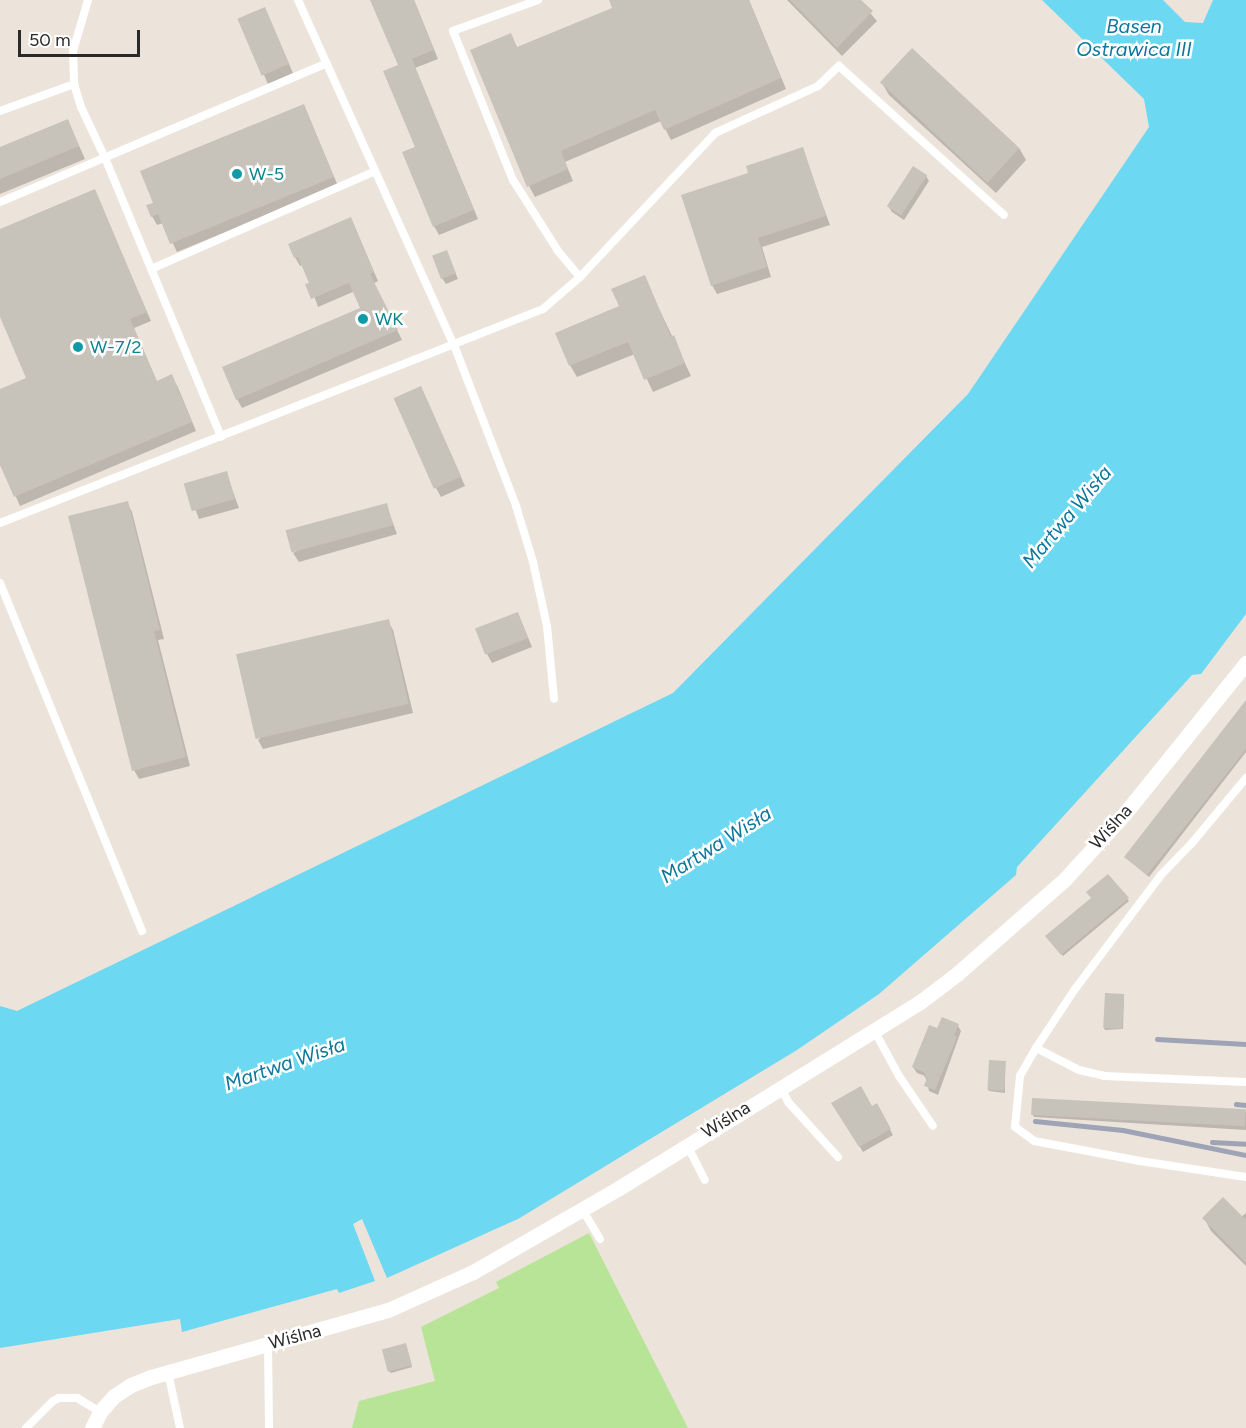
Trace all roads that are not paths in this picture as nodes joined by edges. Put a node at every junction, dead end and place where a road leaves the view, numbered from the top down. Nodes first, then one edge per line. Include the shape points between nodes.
1 (88, 0) edge
2 (298, 0) edge
3 (538, 0) edge
4 (327, 63) junction
5 (74, 84) junction
6 (0, 111) edge
7 (105, 158) junction
8 (375, 171) junction
9 (0, 202) edge
10 (1004, 215) dead end
11 (151, 269) junction
12 (580, 277) junction
13 (454, 345) junction
14 (221, 438) junction
15 (0, 523) edge
16 (0, 583) edge
17 (1246, 663) edge
18 (554, 699) dead end
19 (1246, 778) edge
20 (142, 931) dead end
21 (874, 1029) junction
22 (1036, 1048) junction
23 (1246, 1082) edge
24 (779, 1087) junction
25 (933, 1126) dead end
26 (687, 1144) junction
27 (838, 1157) dead end
28 (1246, 1177) edge
29 (705, 1180) dead end
30 (582, 1209) junction
31 (600, 1239) dead end
32 (268, 1344) junction
33 (168, 1372) junction
34 (100, 1412) junction
35 (26, 1428) edge
36 (92, 1428) edge
37 (180, 1428) edge
38 (269, 1428) edge

1 - 5 lane via 73,51
2 - 4 lane
3 - 12 lane via 453,31 513,180
4 - 7 lane
4 - 8 lane
5 - 6 lane
5 - 7 lane
7 - 9 lane
7 - 11 lane
8 - 11 lane
8 - 13 lane
10 - 12 lane via 839,66 818,86 715,133
11 - 14 lane
12 - 13 lane via 543,309
13 - 14 lane
13 - 18 lane via 516,506 533,562 547,626
14 - 15 lane
16 - 20 lane
17 - 21 street, Wiślna via 1125,813 1065,879 958,973 920,1002
19 - 22 lane via 1161,875
21 - 24 street, Wiślna
21 - 25 lane via 898,1076
22 - 23 lane via 1078,1070 1104,1076
22 - 28 lane via 1020,1076 1015,1127 1034,1141
24 - 26 street, Wiślna
24 - 27 lane
26 - 29 lane
26 - 30 street, Wiślna
30 - 31 lane
30 - 32 street, Wiślna via 473,1272 405,1303
32 - 33 street, Wiślna
32 - 38 lane
33 - 34 street, Wiślna via 131,1385
33 - 37 lane
34 - 35 lane via 77,1398 59,1398
34 - 36 street, Wiślna

